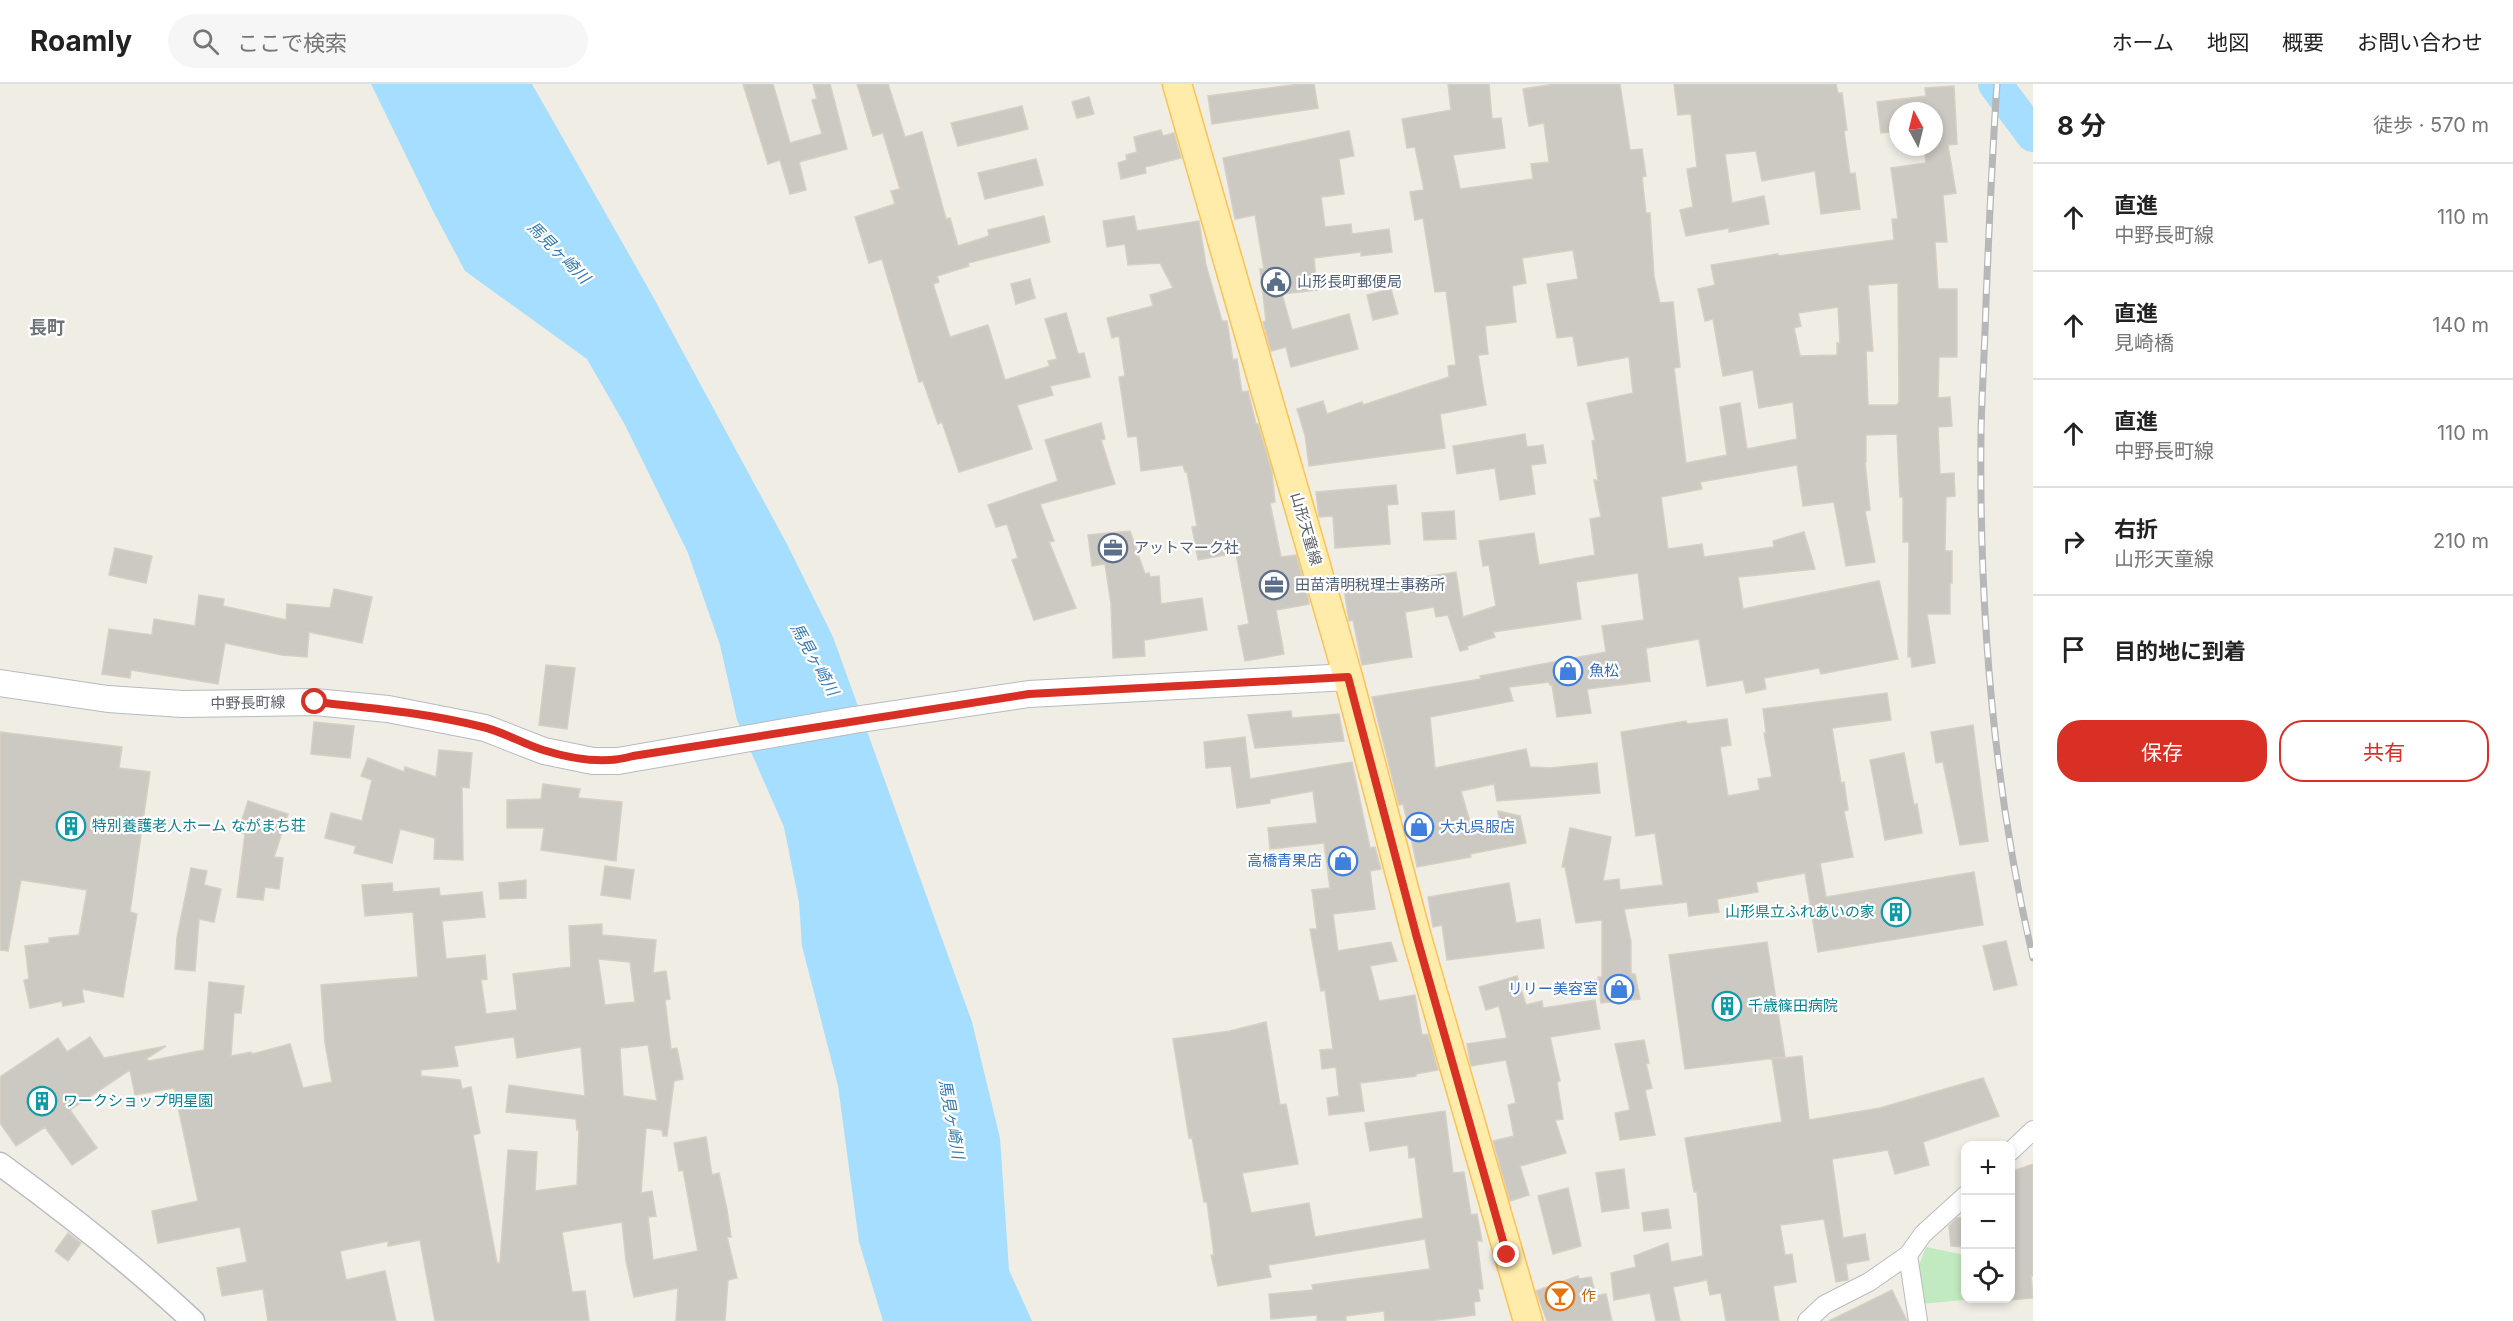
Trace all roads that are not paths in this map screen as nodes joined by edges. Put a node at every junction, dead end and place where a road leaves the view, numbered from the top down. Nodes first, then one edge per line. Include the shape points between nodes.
1 (1177, 84) edge
2 (1348, 677) junction
3 (0, 683) edge
4 (2033, 1130) edge
5 (2015, 1147) edge
6 (0, 1164) edge
7 (1961, 1199) edge
8 (1908, 1255) junction
9 (193, 1321) edge
10 (1528, 1321) edge
11 (1807, 1321) edge
12 (1918, 1321) edge

1 - 2 main road, 山形天童線
2 - 3 main road, 中野長町線 via 1029,694 618,761 593,761 544,751 485,728 388,709 315,702 182,704 108,699
2 - 10 main road, 山形天童線 via 1420,949
4 - 5 street
6 - 9 street via 90,1232
7 - 8 street via 1923,1234
8 - 11 street via 1869,1282 1824,1305
8 - 12 street

